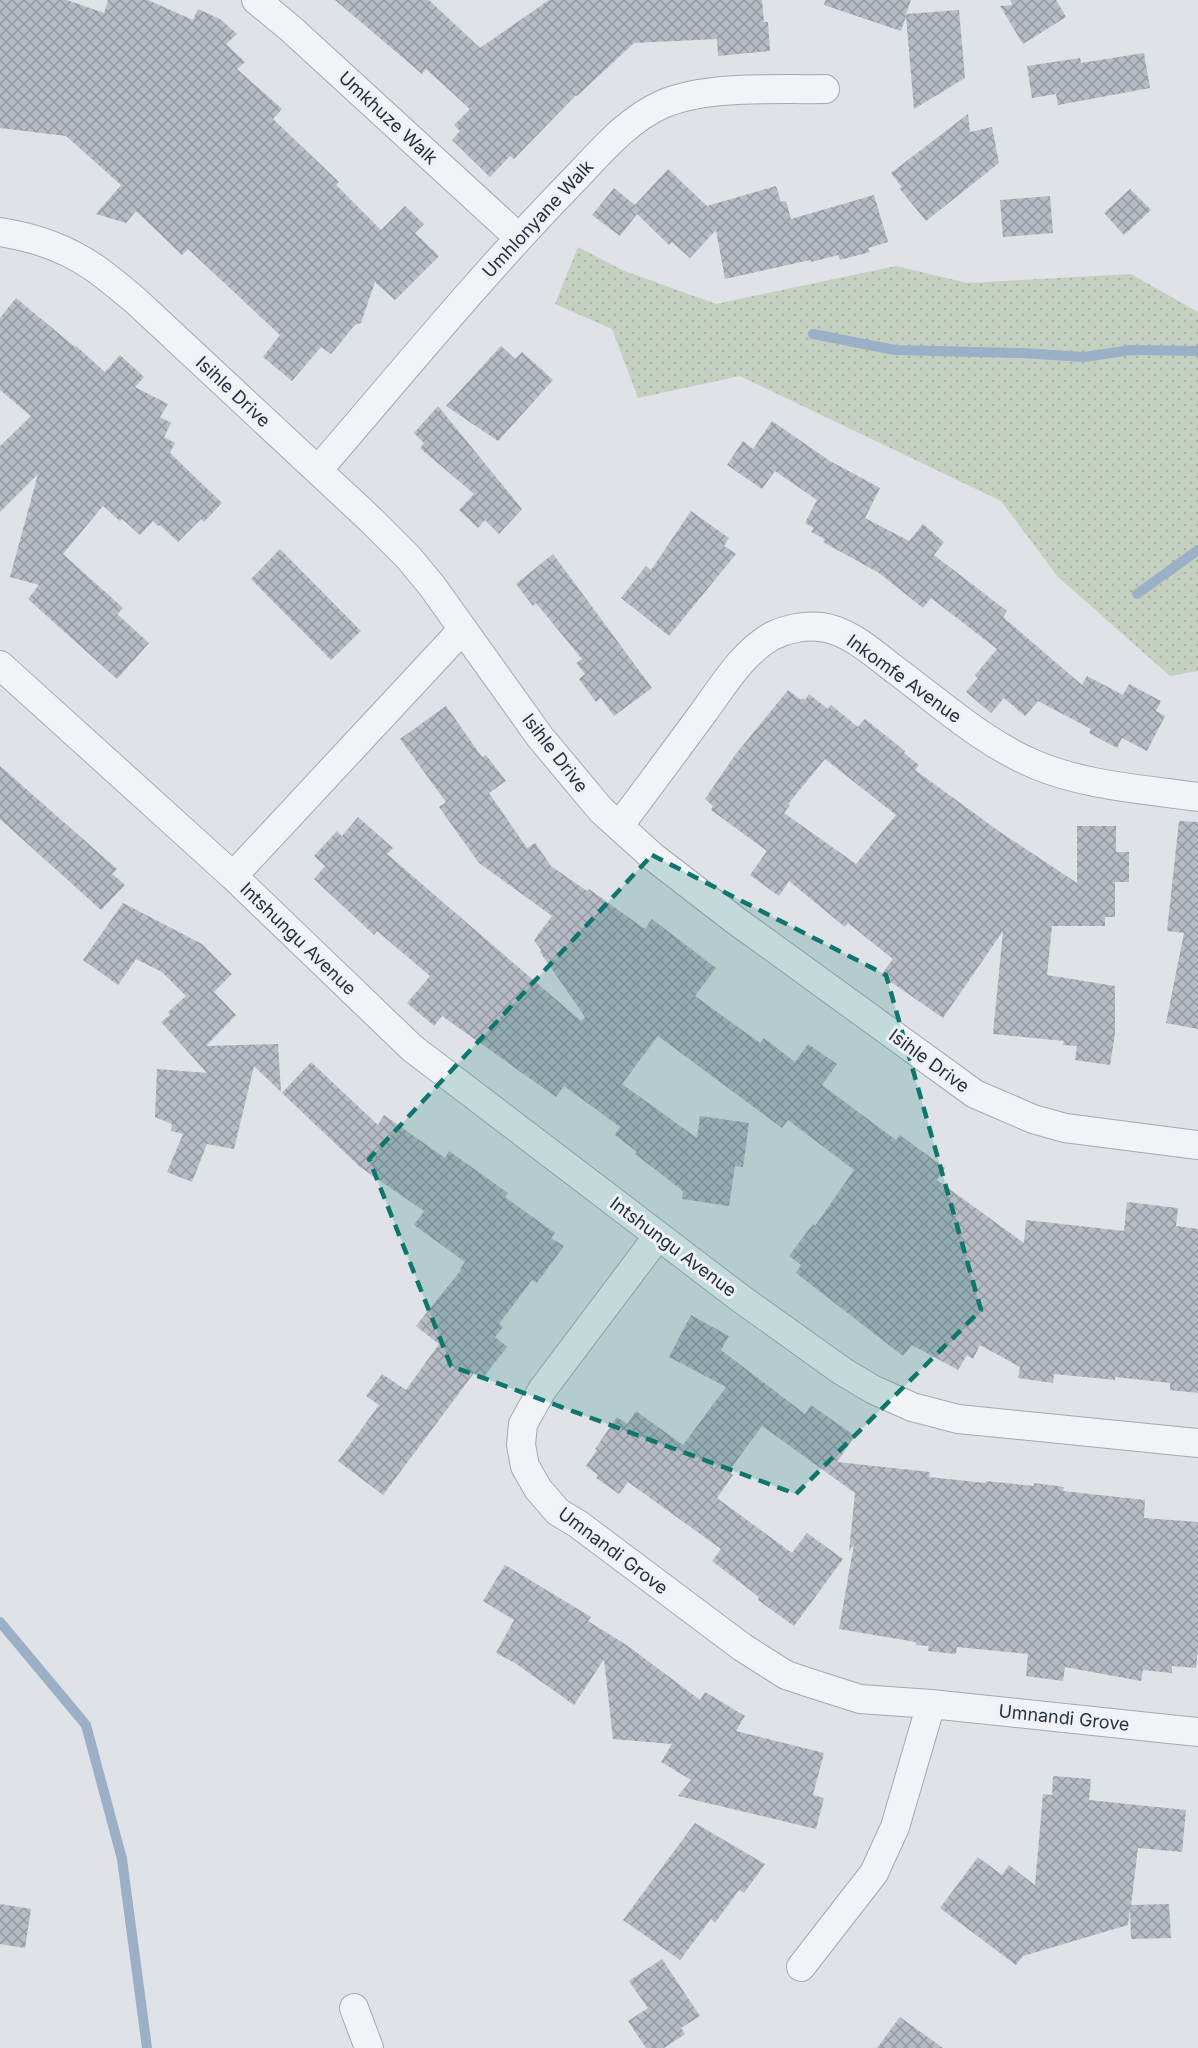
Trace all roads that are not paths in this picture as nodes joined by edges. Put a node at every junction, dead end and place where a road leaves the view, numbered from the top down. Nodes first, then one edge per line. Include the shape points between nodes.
1 (256, 0) edge
2 (825, 88) dead end
3 (0, 232) edge
4 (518, 237) junction
5 (318, 470) junction
6 (463, 629) junction
7 (0, 665) edge
8 (1198, 796) edge
9 (619, 826) junction
10 (232, 876) junction
11 (1198, 1145) edge
12 (658, 1236) junction
13 (1198, 1443) edge
14 (931, 1704) junction
15 (1198, 1732) edge
16 (801, 1966) dead end
17 (354, 2008) dead end
18 (369, 2048) edge

1 - 4 street, Umkhuze Walk
2 - 4 street, Umhlonyane Walk via 722,92 684,97 661,105 620,133
3 - 5 street, Isihle Drive via 48,244 95,268 136,301
4 - 5 street, Umhlonyane Walk
5 - 6 street, Isihle Drive via 408,557
6 - 9 street, Isihle Drive via 540,737 582,789
6 - 10 street, Intshungu Avenue
7 - 10 street, Intshungu Avenue
8 - 9 street, Inkomfe Avenue via 1098,783 1033,764 964,722 855,639 821,627 808,627 774,635 745,657
9 - 11 street, Isihle Drive via 735,920 975,1094 1065,1128
10 - 12 street, Intshungu Avenue via 412,1048
12 - 13 street, Intshungu Avenue via 842,1371 912,1407 958,1419
12 - 14 street, Umnandi Grove via 542,1390 524,1424 521,1445 525,1466 538,1489 558,1512 786,1675 860,1699
14 - 15 street, Umnandi Grove
14 - 16 street via 895,1827 874,1873
17 - 18 street

